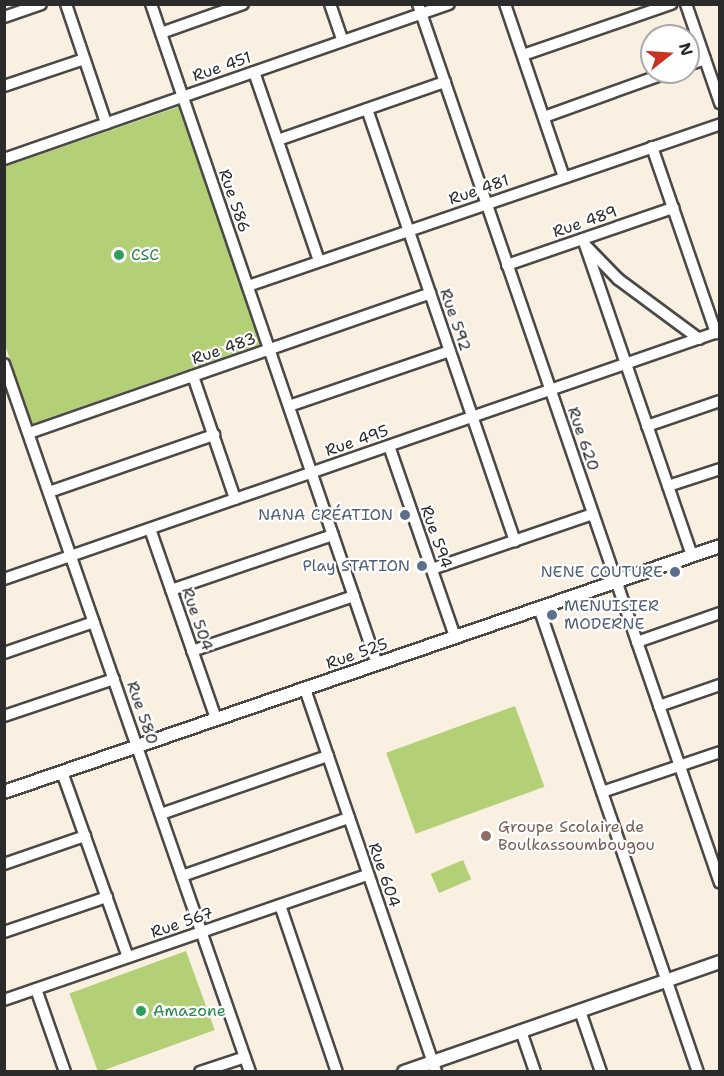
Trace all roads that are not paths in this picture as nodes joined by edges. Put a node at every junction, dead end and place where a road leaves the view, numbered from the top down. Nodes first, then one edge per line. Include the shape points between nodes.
1 (41, 4) edge
2 (66, 4) edge
3 (151, 4) edge
4 (243, 4) edge
5 (330, 4) edge
6 (449, 4) edge
7 (505, 4) edge
8 (671, 4) edge
9 (686, 4) edge
10 (420, 9) edge
11 (4, 17) edge
12 (161, 33) junction
13 (343, 41) junction
14 (523, 56) junction
15 (84, 58) junction
16 (705, 59) junction
17 (700, 61) edge
18 (254, 72) junction
19 (445, 82) junction
20 (640, 82) edge
21 (4, 86) edge
22 (183, 97) junction
23 (720, 103) edge
24 (367, 109) junction
25 (544, 117) junction
26 (106, 123) junction
27 (720, 124) edge
28 (278, 140) junction
29 (652, 147) junction
30 (4, 159) edge
31 (564, 177) junction
32 (486, 204) junction
33 (673, 208) junction
34 (409, 230) junction
35 (584, 242) junction
36 (319, 261) junction
37 (507, 265) junction
38 (248, 286) junction
39 (430, 293) junction
40 (718, 332) edge
41 (699, 339) junction
42 (269, 349) junction
43 (450, 351) junction
44 (626, 364) junction
45 (6, 370) edge
46 (193, 376) junction
47 (550, 390) junction
48 (720, 401) edge
49 (289, 406) junction
50 (473, 417) junction
51 (647, 426) junction
52 (28, 433) junction
53 (214, 435) junction
54 (389, 446) junction
55 (720, 469) edge
56 (312, 473) junction
57 (668, 486) junction
58 (49, 492) junction
59 (235, 499) junction
60 (593, 514) junction
61 (150, 529) junction
62 (333, 535) junction
63 (515, 541) junction
64 (720, 546) edge
65 (71, 556) junction
66 (692, 556) junction
67 (432, 569) junction
68 (4, 579) edge
69 (616, 582) junction
70 (171, 590) junction
71 (354, 596) junction
72 (539, 608) junction
73 (720, 613) edge
74 (94, 622) junction
75 (455, 637) junction
76 (637, 642) junction
77 (192, 651) junction
78 (4, 653) edge
79 (377, 664) junction
80 (114, 679) junction
81 (720, 685) edge
82 (305, 689) junction
83 (659, 706) junction
84 (4, 716) edge
85 (216, 719) junction
86 (138, 747) junction
87 (720, 752) edge
88 (328, 756) junction
89 (679, 766) junction
90 (62, 772) junction
91 (4, 792) edge
92 (602, 792) junction
93 (161, 814) junction
94 (349, 818) junction
95 (85, 836) junction
96 (4, 864) edge
97 (368, 875) junction
98 (182, 876) junction
99 (720, 883) edge
100 (106, 897) junction
101 (280, 905) junction
102 (4, 932) edge
103 (202, 932) junction
104 (128, 957) junction
105 (720, 963) edge
106 (667, 981) junction
107 (36, 989) junction
108 (4, 1000) edge
109 (580, 1011) junction
110 (521, 1031) junction
111 (245, 1056) junction
112 (434, 1067) edge
113 (65, 1071) edge
114 (200, 1071) edge
115 (250, 1071) edge
116 (337, 1071) edge
117 (404, 1071) edge
118 (535, 1071) edge
119 (601, 1071) edge
120 (698, 1071) edge

1 - 11 street
2 - 15 street
3 - 12 street, Rue 586
4 - 12 street
5 - 13 street
6 - 10 street, Rue 451
7 - 14 street
8 - 14 street
9 - 16 street
10 - 13 street, Rue 451
10 - 19 street, Rue 620
12 - 22 street, Rue 586
13 - 18 street, Rue 451
14 - 25 street
15 - 21 street
15 - 26 street
16 - 17 street
16 - 23 street
18 - 22 street, Rue 451
18 - 28 street
19 - 24 street
19 - 32 street, Rue 620
20 - 25 street
22 - 26 street, Rue 451
22 - 38 street, Rue 586
24 - 28 street
24 - 34 street, Rue 592
25 - 31 street
26 - 30 street, Rue 451
27 - 29 street, Rue 481
28 - 36 street
29 - 31 street, Rue 481
29 - 33 street
31 - 32 street, Rue 481
32 - 34 street, Rue 481
32 - 37 street, Rue 620
33 - 35 street, Rue 489
33 - 40 street
34 - 36 street, Rue 481
34 - 39 street, Rue 592
35 - 37 street, Rue 489
35 - 41 street via 618,279
35 - 44 street
36 - 38 street, Rue 481
37 - 47 street, Rue 620
38 - 42 street, Rue 586
39 - 42 street, Rue 483
39 - 43 street, Rue 592
40 - 41 street, Rue 495
41 - 44 street, Rue 495
42 - 46 street, Rue 483
42 - 49 street, Rue 586
43 - 49 street
43 - 50 street, Rue 592
44 - 47 street, Rue 495
44 - 51 street
45 - 52 street, Rue 580
46 - 52 street, Rue 483
46 - 53 street
47 - 50 street, Rue 495
47 - 60 street, Rue 620
48 - 51 street
49 - 56 street, Rue 586
50 - 54 street, Rue 495
50 - 63 street, Rue 592
51 - 57 street
52 - 58 street, Rue 580
53 - 58 street
53 - 59 street
54 - 56 street, Rue 495
54 - 67 street, Rue 594
55 - 57 street
56 - 59 street, Rue 495
56 - 62 street, Rue 586
57 - 66 street
58 - 65 street, Rue 580
59 - 61 street, Rue 495
60 - 63 street
60 - 69 street, Rue 620
61 - 65 street, Rue 495
61 - 70 street, Rue 504
62 - 70 street
62 - 71 street, Rue 586
63 - 67 street
64 - 66 street, Rue 525
65 - 68 street, Rue 495
65 - 74 street, Rue 580
66 - 69 street, Rue 525
67 - 75 street, Rue 594
69 - 72 street, Rue 525
69 - 76 street, Rue 620
70 - 77 street, Rue 504
71 - 77 street
71 - 79 street, Rue 586
72 - 75 street, Rue 525
72 - 92 street
73 - 76 street
74 - 78 street
74 - 80 street, Rue 580
75 - 79 street, Rue 525
76 - 83 street, Rue 620
77 - 85 street, Rue 504
79 - 82 street, Rue 525
80 - 84 street
80 - 86 street, Rue 580
81 - 83 street
82 - 85 street, Rue 525
82 - 88 street, Rue 604
83 - 89 street, Rue 620
85 - 86 street, Rue 525
86 - 90 street, Rue 525
86 - 93 street, Rue 580
87 - 89 street
88 - 93 street
88 - 94 street, Rue 604
89 - 92 street
89 - 99 street, Rue 620
90 - 91 street, Rue 525
90 - 95 street
92 - 106 street
93 - 98 street, Rue 580
94 - 97 street, Rue 604
94 - 98 street
95 - 96 street
95 - 100 street
97 - 101 street, Rue 567
97 - 112 street, Rue 604
98 - 103 street, Rue 580
100 - 102 street
100 - 104 street
101 - 103 street, Rue 567
101 - 116 street
103 - 104 street, Rue 567
103 - 111 street, Rue 580
104 - 107 street, Rue 567
105 - 106 street
106 - 109 street
106 - 120 street
107 - 108 street, Rue 567
107 - 113 street
109 - 110 street
109 - 119 street
110 - 112 street
110 - 118 street
111 - 114 street
111 - 115 street, Rue 580
112 - 117 street

